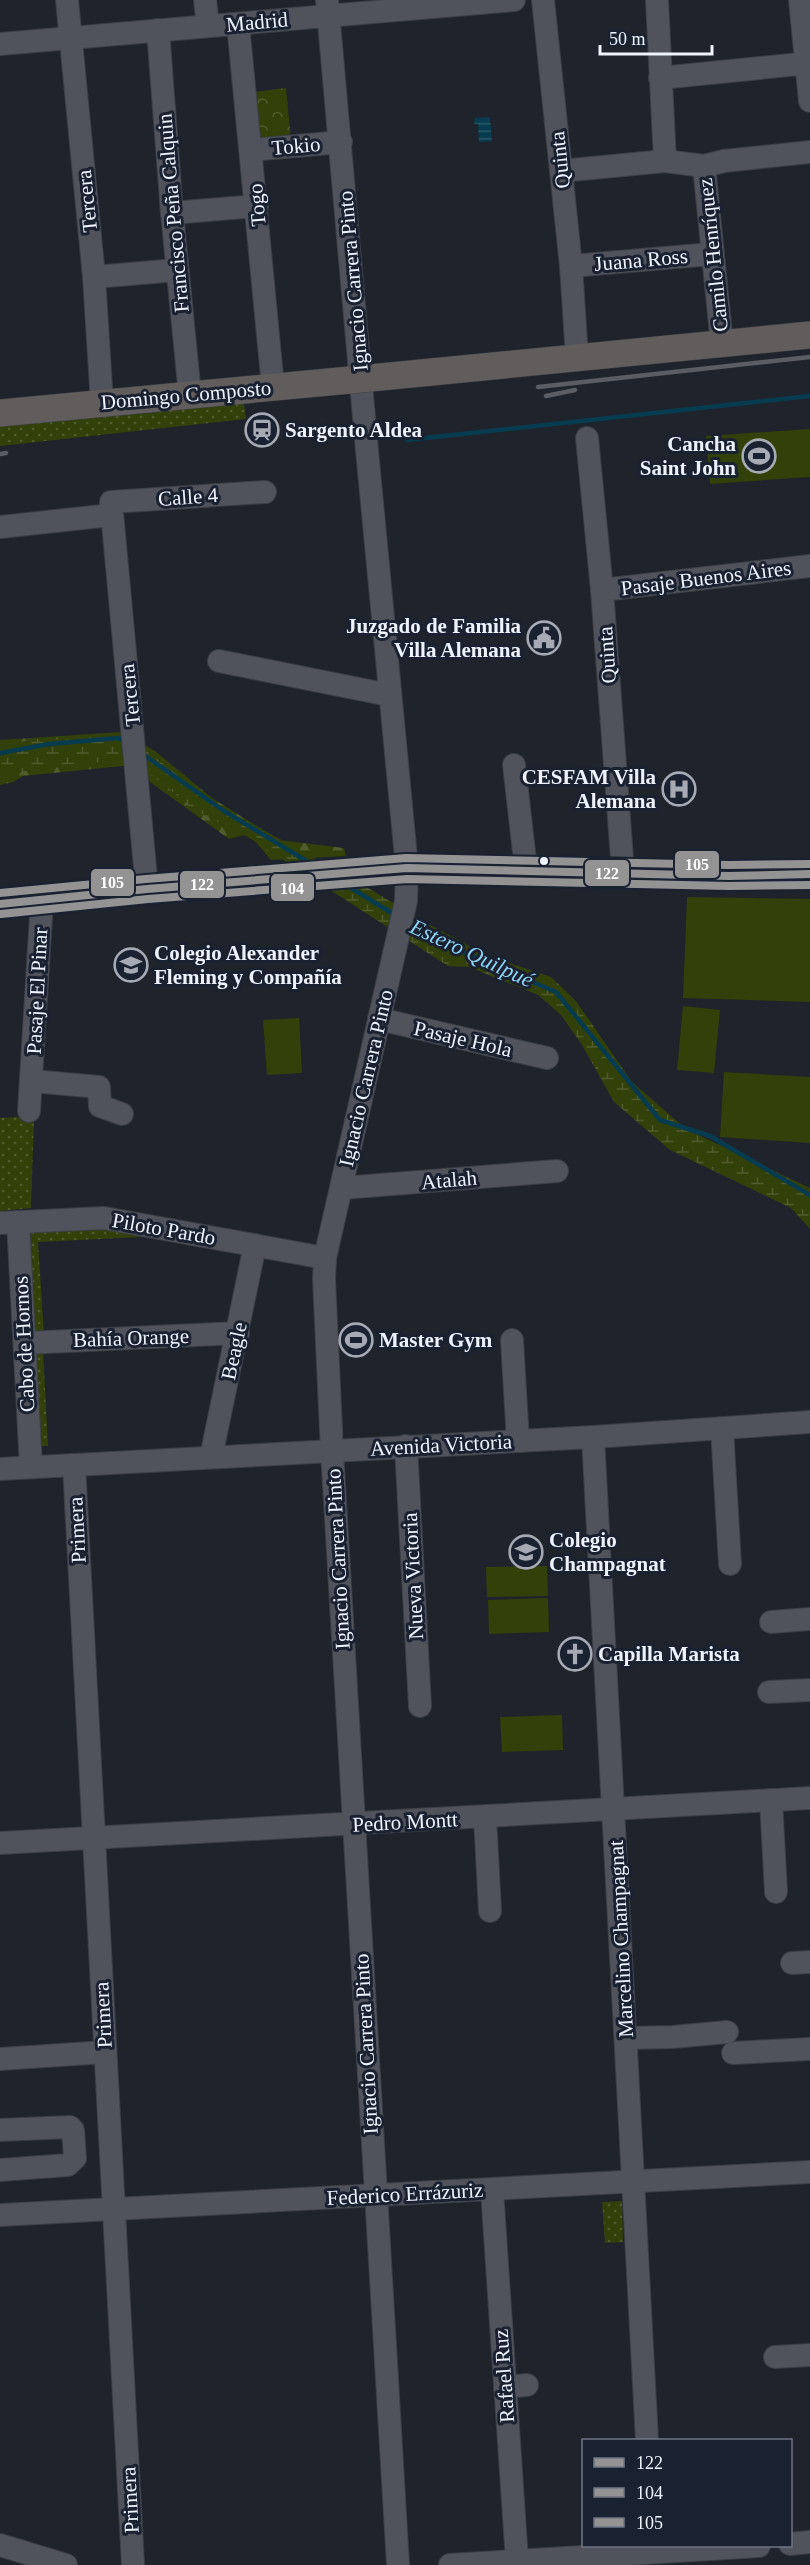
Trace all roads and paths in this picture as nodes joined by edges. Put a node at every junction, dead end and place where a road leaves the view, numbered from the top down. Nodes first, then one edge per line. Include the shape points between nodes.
1 (67, 0) edge
2 (205, 0) edge
3 (514, 0) edge
4 (543, 0) edge
5 (657, 0) edge
6 (800, 0) edge
7 (328, 8) edge
8 (238, 24) junction
9 (208, 27) junction
10 (158, 30) junction
11 (71, 38) junction
12 (0, 44) edge
13 (808, 63) edge
14 (660, 78) junction
15 (810, 101) edge
16 (341, 142) junction
17 (252, 150) junction
18 (810, 152) edge
19 (665, 161) junction
20 (704, 166) junction
21 (561, 171) junction
22 (256, 206) junction
23 (172, 213) junction
24 (712, 254) junction
25 (571, 266) junction
26 (177, 270) junction
27 (94, 277) junction
28 (810, 335) edge
29 (722, 344) junction
30 (577, 357) junction
31 (273, 387) junction
32 (190, 395) junction
33 (102, 403) junction
34 (0, 413) edge
35 (587, 438) dead end
36 (265, 492) dead end
37 (111, 508) junction
38 (388, 521) dead end
39 (0, 527) edge
40 (378, 562) junction
41 (810, 566) edge
42 (602, 590) junction
43 (219, 661) dead end
44 (389, 695) junction
45 (514, 765) dead end
46 (407, 868) junction
47 (526, 869) junction
48 (623, 872) junction
49 (810, 874) edge
50 (147, 889) junction
51 (42, 900) junction
52 (0, 904) edge
53 (379, 1019) junction
54 (547, 1058) dead end
55 (32, 1081) junction
56 (29, 1111) dead end
57 (122, 1114) dead end
58 (557, 1171) dead end
59 (342, 1188) junction
60 (9, 1223) edge
61 (255, 1245) junction
62 (326, 1258) junction
63 (238, 1333) junction
64 (512, 1340) dead end
65 (25, 1343) junction
66 (810, 1422) edge
67 (722, 1428) junction
68 (593, 1437) junction
69 (518, 1441) junction
70 (406, 1446) junction
71 (332, 1451) junction
72 (211, 1457) junction
73 (74, 1465) junction
74 (31, 1467) junction
75 (0, 1469) edge
76 (730, 1564) dead end
77 (810, 1619) edge
78 (771, 1622) dead end
79 (810, 1690) edge
80 (769, 1692) dead end
81 (420, 1706) dead end
82 (810, 1798) edge
83 (771, 1800) junction
84 (614, 1809) junction
85 (485, 1817) junction
86 (354, 1824) junction
87 (93, 1839) junction
88 (0, 1843) edge
89 (776, 1892) dead end
90 (490, 1911) dead end
91 (626, 2038) junction
92 (810, 2049) edge
93 (105, 2052) junction
94 (0, 2059) edge
95 (0, 2130) edge
96 (109, 2134) junction
97 (74, 2136) junction
98 (0, 2170) edge
99 (810, 2172) edge
100 (634, 2182) junction
101 (492, 2190) junction
102 (375, 2196) junction
103 (113, 2209) junction
104 (0, 2215) edge
105 (810, 2355) edge
106 (774, 2357) dead end
107 (647, 2439) edge
108 (810, 2542) edge
109 (792, 2544) edge
110 (0, 2545) edge
111 (746, 2547) edge
112 (654, 2554) edge
113 (517, 2561) junction
114 (66, 2565) edge
115 (134, 2565) edge
116 (398, 2565) edge
117 (450, 2565) edge

1 - 11 street, Tercera
2 - 9 street
3 - 7 street, Madrid
4 - 21 street, Quinta
5 - 14 street
6 - 13 street
7 - 8 street, Madrid
7 - 16 street, Ignacio Carrera Pinto
8 - 9 street, Madrid
8 - 17 street, Togo
9 - 10 street, Madrid
10 - 11 street, Madrid
10 - 23 street, Francisco Peña Calquin
11 - 12 street, Madrid
11 - 27 street, Tercera
13 - 14 street
13 - 15 street
14 - 19 street
16 - 17 street, Tokio
16 - 40 street, Ignacio Carrera Pinto
17 - 22 street, Togo
18 - 20 street
19 - 20 street
19 - 21 street
20 - 24 street, Camilo Henríquez
21 - 25 street, Quinta
22 - 23 street
22 - 31 street, Togo
23 - 26 street, Francisco Peña Calquin
24 - 25 street, Juana Ross
24 - 29 street, Camilo Henríquez
25 - 30 street, Quinta
26 - 27 street
26 - 32 street, Francisco Peña Calquin
27 - 33 street, Tercera
28 - 29 main road
29 - 30 main road
30 - 31 main road, Domingo Composto
31 - 32 main road, Domingo Composto
32 - 33 main road, Domingo Composto
33 - 34 main road, Domingo Composto
35 - 42 street, Quinta
36 - 37 street, Calle 4
37 - 39 street, Calle 4
37 - 50 street, Tercera
38 - 40 street via 391,561
40 - 44 street, Ignacio Carrera Pinto
41 - 42 street, Pasaje Buenos Aires
42 - 48 street, Quinta
43 - 44 street
44 - 46 street, Ignacio Carrera Pinto
45 - 47 street
46 - 47 main road
46 - 50 main road
46 - 53 street, Ignacio Carrera Pinto via 406,901
47 - 48 main road
48 - 49 main road
50 - 51 main road
51 - 52 main road
51 - 55 street, Pasaje El Pinar
53 - 54 street, Pasaje Hola
53 - 59 street, Ignacio Carrera Pinto
55 - 56 street, Pasaje El Pinar
55 - 57 street, Pasaje El Pinar via 100,1078 100,1106
58 - 59 street, Atalah
59 - 62 street, Ignacio Carrera Pinto
60 - 61 street, Piloto Pardo via 104,1218
60 - 65 street, Cabo de Hornos
61 - 62 street, Piloto Pardo
61 - 63 street, Beagle
62 - 71 street, Ignacio Carrera Pinto
63 - 65 street, Bahía Orange
63 - 72 street, Beagle
64 - 69 street
65 - 74 street, Cabo de Hornos
66 - 67 street, Avenida Victoria
67 - 68 street, Avenida Victoria
67 - 76 street
68 - 69 street, Avenida Victoria
68 - 84 street, Marcelino Champagnat
69 - 70 street, Avenida Victoria
70 - 71 street, Avenida Victoria
70 - 81 street, Nueva Victoria
71 - 72 street, Avenida Victoria
71 - 86 street, Ignacio Carrera Pinto
72 - 73 street, Avenida Victoria
73 - 74 street, Avenida Victoria
73 - 87 street, Primera
74 - 75 street, Avenida Victoria
77 - 78 street
79 - 80 street
82 - 83 street, Pedro Montt
83 - 84 street, Pedro Montt
83 - 89 street
84 - 85 street, Pedro Montt
84 - 91 street, Marcelino Champagnat
85 - 86 street, Pedro Montt
85 - 90 street
86 - 87 street, Pedro Montt
86 - 102 street, Ignacio Carrera Pinto
87 - 88 street, Pedro Montt
87 - 93 street, Primera
91 - 92 street via 673,2045 730,2043
91 - 100 street, Marcelino Champagnat
93 - 94 street
93 - 96 street, Primera
95 - 97 street via 65,2127 73,2130
96 - 97 street
96 - 103 street, Primera
97 - 98 street via 75,2158 68,2165
99 - 100 street, Federico Errázuriz
100 - 101 street, Federico Errázuriz
100 - 107 street, Marcelino Champagnat
101 - 102 street, Federico Errázuriz
101 - 113 street, Rafael Ruz via 516,2386
102 - 103 street, Federico Errázuriz
102 - 116 street, Ignacio Carrera Pinto
103 - 104 street, Federico Errázuriz
103 - 115 street, Primera
105 - 106 street
108 - 109 street
110 - 114 street
111 - 112 street
112 - 113 street
113 - 117 street

